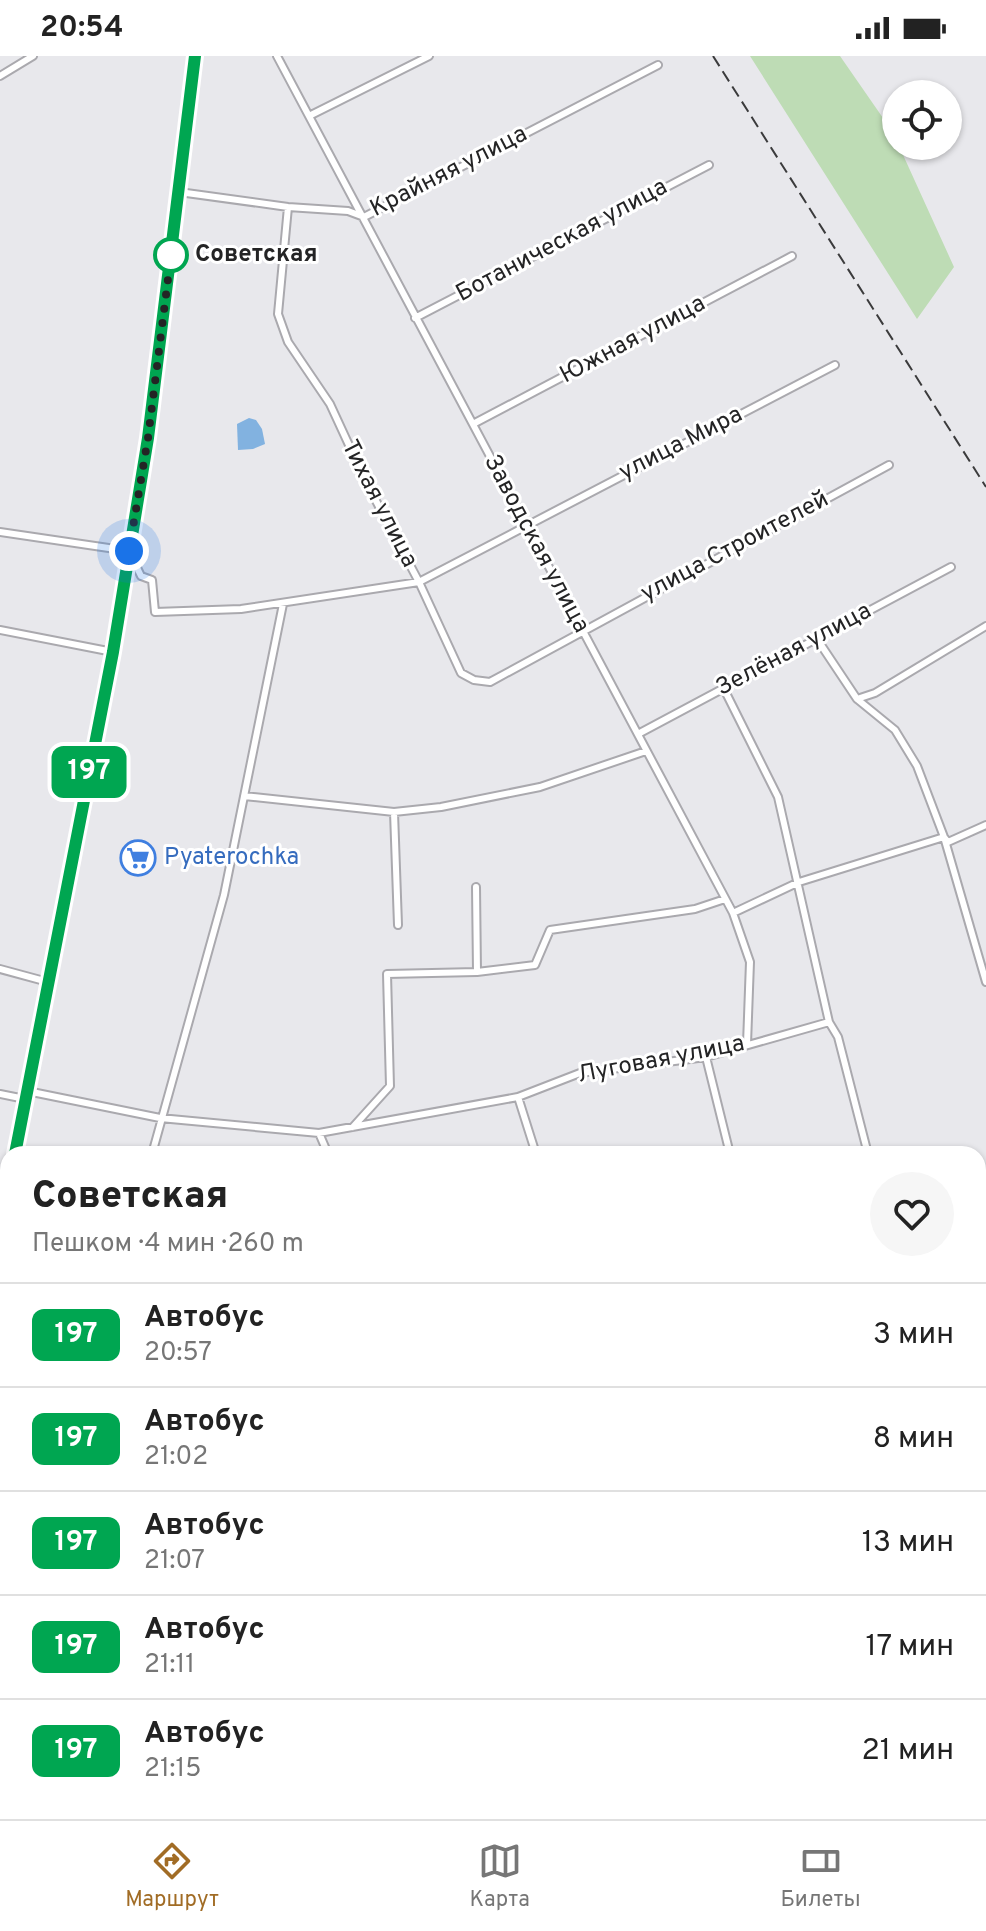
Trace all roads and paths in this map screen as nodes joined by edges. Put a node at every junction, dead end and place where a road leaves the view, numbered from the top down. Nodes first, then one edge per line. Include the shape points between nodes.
1 (33, 56) edge
2 (195, 56) edge
3 (277, 56) edge
4 (429, 56) edge
5 (658, 65) dead end
6 (0, 76) edge
7 (309, 116) junction
8 (709, 165) dead end
9 (179, 192) junction
10 (288, 207) junction
11 (364, 217) junction
12 (792, 256) dead end
13 (415, 318) junction
14 (835, 365) dead end
15 (473, 424) junction
16 (889, 465) dead end
17 (527, 524) junction
18 (0, 532) edge
19 (129, 551) junction
20 (951, 567) dead end
21 (419, 582) junction
22 (283, 604) junction
23 (986, 626) edge
24 (0, 630) edge
25 (581, 630) junction
26 (817, 639) junction
27 (113, 652) junction
28 (723, 687) junction
29 (857, 699) junction
30 (638, 734) junction
31 (646, 751) junction
32 (244, 796) junction
33 (394, 812) junction
34 (986, 825) edge
35 (944, 837) junction
36 (799, 882) junction
37 (476, 887) dead end
38 (725, 899) junction
39 (733, 913) junction
40 (398, 925) dead end
41 (0, 969) edge
42 (477, 972) junction
43 (48, 982) junction
44 (986, 982) edge
45 (829, 1022) junction
46 (747, 1044) junction
47 (706, 1057) junction
48 (0, 1094) edge
49 (26, 1095) junction
50 (518, 1097) junction
51 (160, 1118) junction
52 (353, 1127) junction
53 (319, 1133) junction
54 (16, 1146) edge
55 (154, 1146) edge
56 (325, 1146) edge
57 (533, 1146) edge
58 (728, 1146) edge
59 (866, 1146) edge

1 - 6 street
2 - 9 street
3 - 7 street, Заводская улица
4 - 7 street
5 - 11 street, Крайняя улица
7 - 11 street, Заводская улица
8 - 13 street, Ботаническая улица
9 - 10 street, Крайняя улица
9 - 19 street
10 - 11 street, Крайняя улица
10 - 21 street, Тихая улица via 278,314 288,342 330,404
11 - 13 street, Заводская улица
12 - 15 street, Южная улица
13 - 15 street, Заводская улица
14 - 17 street, улица Мира
15 - 17 street, Заводская улица
16 - 25 street, улица Строителей
17 - 21 street, улица Мира
17 - 25 street, Заводская улица
18 - 19 street
19 - 22 street, улица Мира via 141,576 152,580 155,612
19 - 27 street
20 - 26 street, Зелёная улица
21 - 22 street, улица Мира
21 - 25 street, Тихая улица via 461,673 474,680 490,682
22 - 32 street
23 - 29 street
24 - 27 street
25 - 30 street, Заводская улица
26 - 28 street, Зелёная улица
26 - 29 street
27 - 43 street
28 - 30 street, Зелёная улица
28 - 36 street via 778,797
29 - 35 street via 895,730 917,766
30 - 31 street, Заводская улица
31 - 33 street via 540,787
31 - 38 street, Заводская улица
32 - 33 street
32 - 51 street via 217,924
33 - 40 street
34 - 35 street via 948,842
35 - 36 street
35 - 44 street
36 - 39 street
36 - 45 street
37 - 42 street
38 - 39 street, Заводская улица
38 - 42 street via 695,909 550,930 535,965
39 - 46 street, Заводская улица via 750,962
41 - 43 street
42 - 52 street via 387,974 390,1086
43 - 49 street
45 - 46 street, Луговая улица
45 - 59 street via 838,1037
46 - 47 street, Луговая улица
47 - 50 street, Луговая улица via 580,1073
47 - 58 street
48 - 49 street, Луговая улица
49 - 51 street, Луговая улица
49 - 54 street
50 - 52 street, Луговая улица
50 - 57 street
51 - 53 street, Луговая улица
51 - 55 street
52 - 53 street, Луговая улица
53 - 56 street

